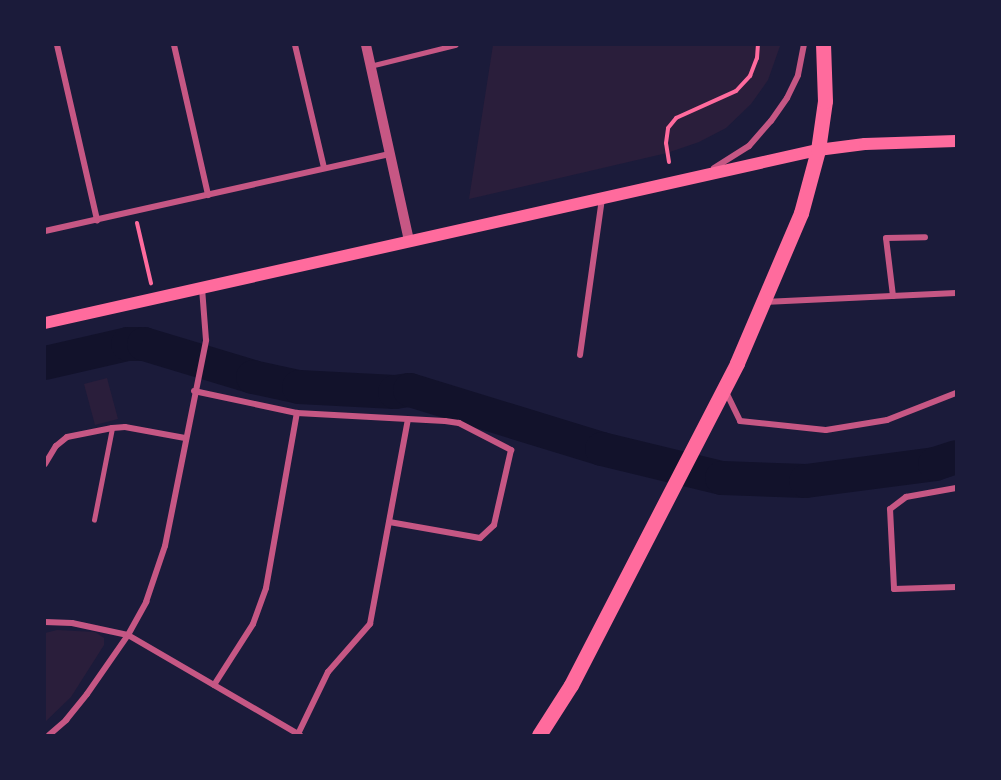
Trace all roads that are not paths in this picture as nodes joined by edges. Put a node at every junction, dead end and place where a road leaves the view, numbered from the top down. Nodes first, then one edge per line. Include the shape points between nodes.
1 (57, 45) edge
2 (174, 45) edge
3 (296, 45) edge
4 (366, 45) edge
5 (455, 45) edge
6 (804, 45) edge
7 (824, 45) edge
8 (370, 66) junction
9 (956, 141) edge
10 (818, 150) junction
11 (390, 154) junction
12 (324, 168) junction
13 (686, 179) junction
14 (208, 195) junction
15 (602, 198) junction
16 (97, 220) junction
17 (45, 231) edge
18 (925, 237) dead end
19 (409, 242) junction
20 (202, 288) junction
21 (956, 293) edge
22 (892, 296) junction
23 (763, 302) junction
24 (45, 323) edge
25 (580, 355) dead end
26 (195, 388) junction
27 (724, 388) junction
28 (956, 393) edge
29 (297, 413) junction
30 (408, 419) junction
31 (112, 428) junction
32 (186, 438) junction
33 (45, 464) edge
34 (956, 488) edge
35 (94, 520) dead end
36 (389, 522) junction
37 (956, 587) edge
38 (45, 622) edge
39 (128, 635) junction
40 (214, 685) junction
41 (299, 734) edge
42 (49, 735) edge
43 (539, 735) edge

1 - 16 street
2 - 14 street
3 - 12 street
4 - 8 street
5 - 8 lane
6 - 13 street via 798,75 765,128 723,165
7 - 10 main road via 825,101
8 - 11 street
9 - 10 main road
10 - 13 main road
10 - 23 main road via 801,213
11 - 12 street
11 - 19 street
12 - 14 street
13 - 15 main road
14 - 16 street
15 - 19 main road
15 - 25 street
16 - 17 street
18 - 22 street via 886,238
19 - 20 main road
20 - 24 main road
20 - 26 street via 206,340
21 - 22 street
22 - 23 street
23 - 27 main road
26 - 29 street
26 - 32 street
27 - 28 street via 740,421 826,430 887,420
27 - 43 main road via 571,685
29 - 30 street
29 - 40 street via 266,588 253,624
30 - 36 street
30 - 36 street via 459,423 511,450 494,525 480,538
31 - 32 street
31 - 33 street via 67,437
31 - 35 lane
32 - 39 street via 165,546 146,602
34 - 37 street via 906,497 890,509 894,589
36 - 41 street via 370,624 328,672
38 - 39 street via 72,623
39 - 40 street
39 - 42 street via 87,694
40 - 41 street

